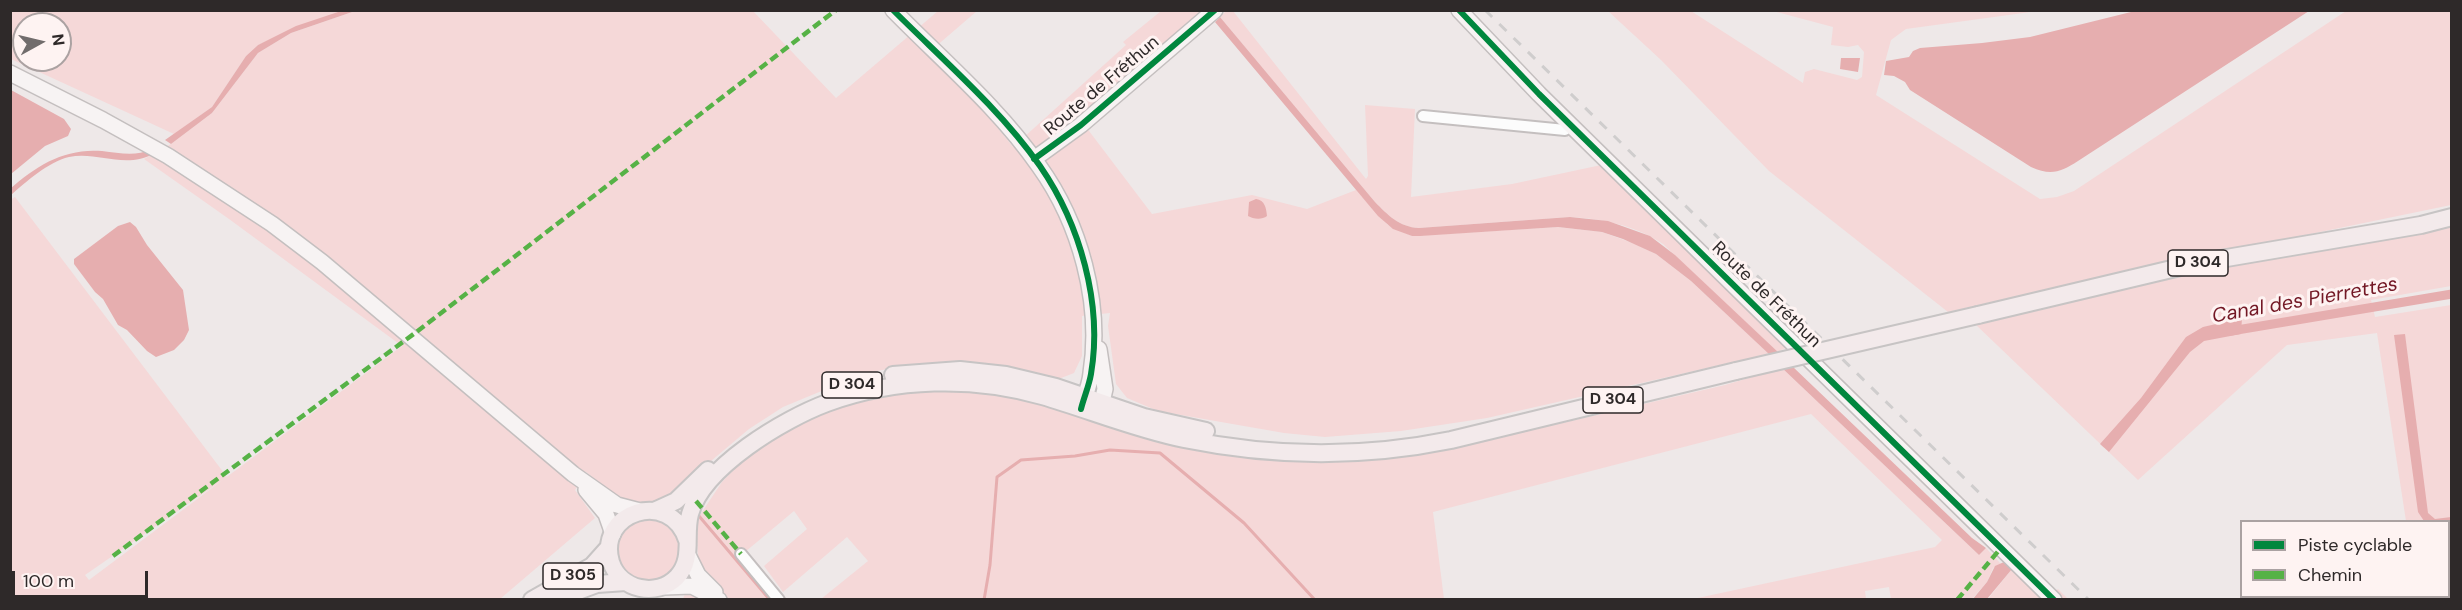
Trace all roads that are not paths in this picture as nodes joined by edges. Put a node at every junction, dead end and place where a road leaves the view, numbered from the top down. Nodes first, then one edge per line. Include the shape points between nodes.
1 (893, 10) edge
2 (1215, 10) edge
3 (1459, 10) edge
4 (10, 73) edge
5 (1423, 116) dead end
6 (1570, 125) junction
7 (1034, 159) junction
8 (2451, 217) edge
9 (2451, 222) edge
10 (2421, 225) junction
11 (1092, 310) junction
12 (1083, 402) junction
13 (1101, 409) junction
14 (573, 474) junction
15 (647, 511) junction
16 (611, 541) junction
17 (687, 548) junction
18 (741, 554) dead end
19 (626, 582) junction
20 (664, 587) junction
21 (532, 600) edge
22 (554, 600) edge
23 (721, 600) edge
24 (779, 600) edge
25 (2054, 600) edge

1 - 7 street
2 - 7 street, Route de Fréthun via 1081,125
3 - 6 street, Route de Fréthun
4 - 14 street via 168,156 296,242
5 - 6 street via 1565,130
6 - 25 street, Route de Fréthun
7 - 11 street via 1073,231 1086,272
8 - 10 main road, D 304
9 - 10 main road, D 304
10 - 13 main road, D 304, bridge via 2197,263 1413,447 1355,452 1249,449 1145,429
11 - 12 street via 1093,356
11 - 13 street via 1104,379
12 - 13 main road, D 304
12 - 15 main road, D 304 via 1021,378 977,371 912,372 866,380 773,418 724,455 676,501
12 - 17 main road, D 304 via 966,383 896,386 836,400 776,427 725,467 693,507
14 - 15 street via 617,505
14 - 16 street via 606,514
15 - 16 main road via 625,518
15 - 17 main road via 675,521
16 - 19 main road via 613,567
16 - 21 main road, D 305 via 592,567
17 - 20 main road via 686,564
17 - 23 street via 698,575
18 - 24 street
19 - 20 main road via 644,589
19 - 22 main road, D 305 via 597,584
20 - 23 street via 692,586

